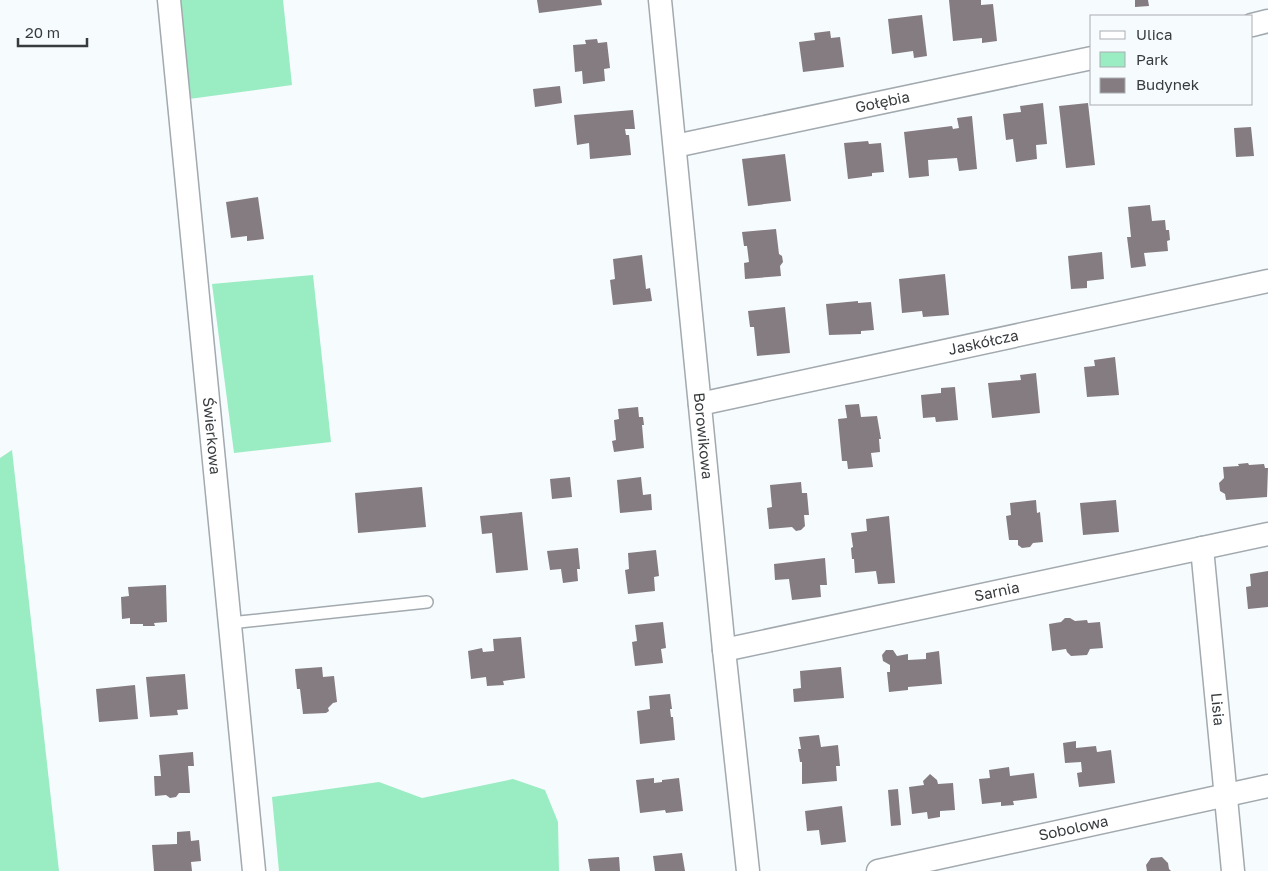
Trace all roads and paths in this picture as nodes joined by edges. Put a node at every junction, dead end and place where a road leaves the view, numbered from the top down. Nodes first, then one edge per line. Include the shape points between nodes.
1 (170, 0) edge
2 (660, 0) edge
3 (1268, 21) edge
4 (1253, 25) edge
5 (1090, 58) edge
6 (675, 146) junction
7 (1268, 281) edge
8 (700, 404) junction
9 (1268, 534) edge
10 (1202, 548) junction
11 (427, 602) dead end
12 (230, 623) junction
13 (724, 650) junction
14 (1268, 786) edge
15 (1225, 795) junction
16 (254, 871) edge
17 (748, 871) edge
18 (878, 871) edge
19 (1233, 871) edge

1 - 12 street, Świerkowa
2 - 6 street, Borowikowa
3 - 4 street
5 - 6 street, Gołębia
6 - 8 street, Borowikowa
7 - 8 street, Jaskółcza
8 - 13 street, Borowikowa
9 - 10 street, Sarnia
10 - 13 street, Sarnia
10 - 15 street, Lisia
11 - 12 lane
12 - 16 street, Świerkowa
13 - 17 street, Borowikowa
14 - 15 street, Sobolowa
15 - 18 street, Sobolowa
15 - 19 street, Lisia

